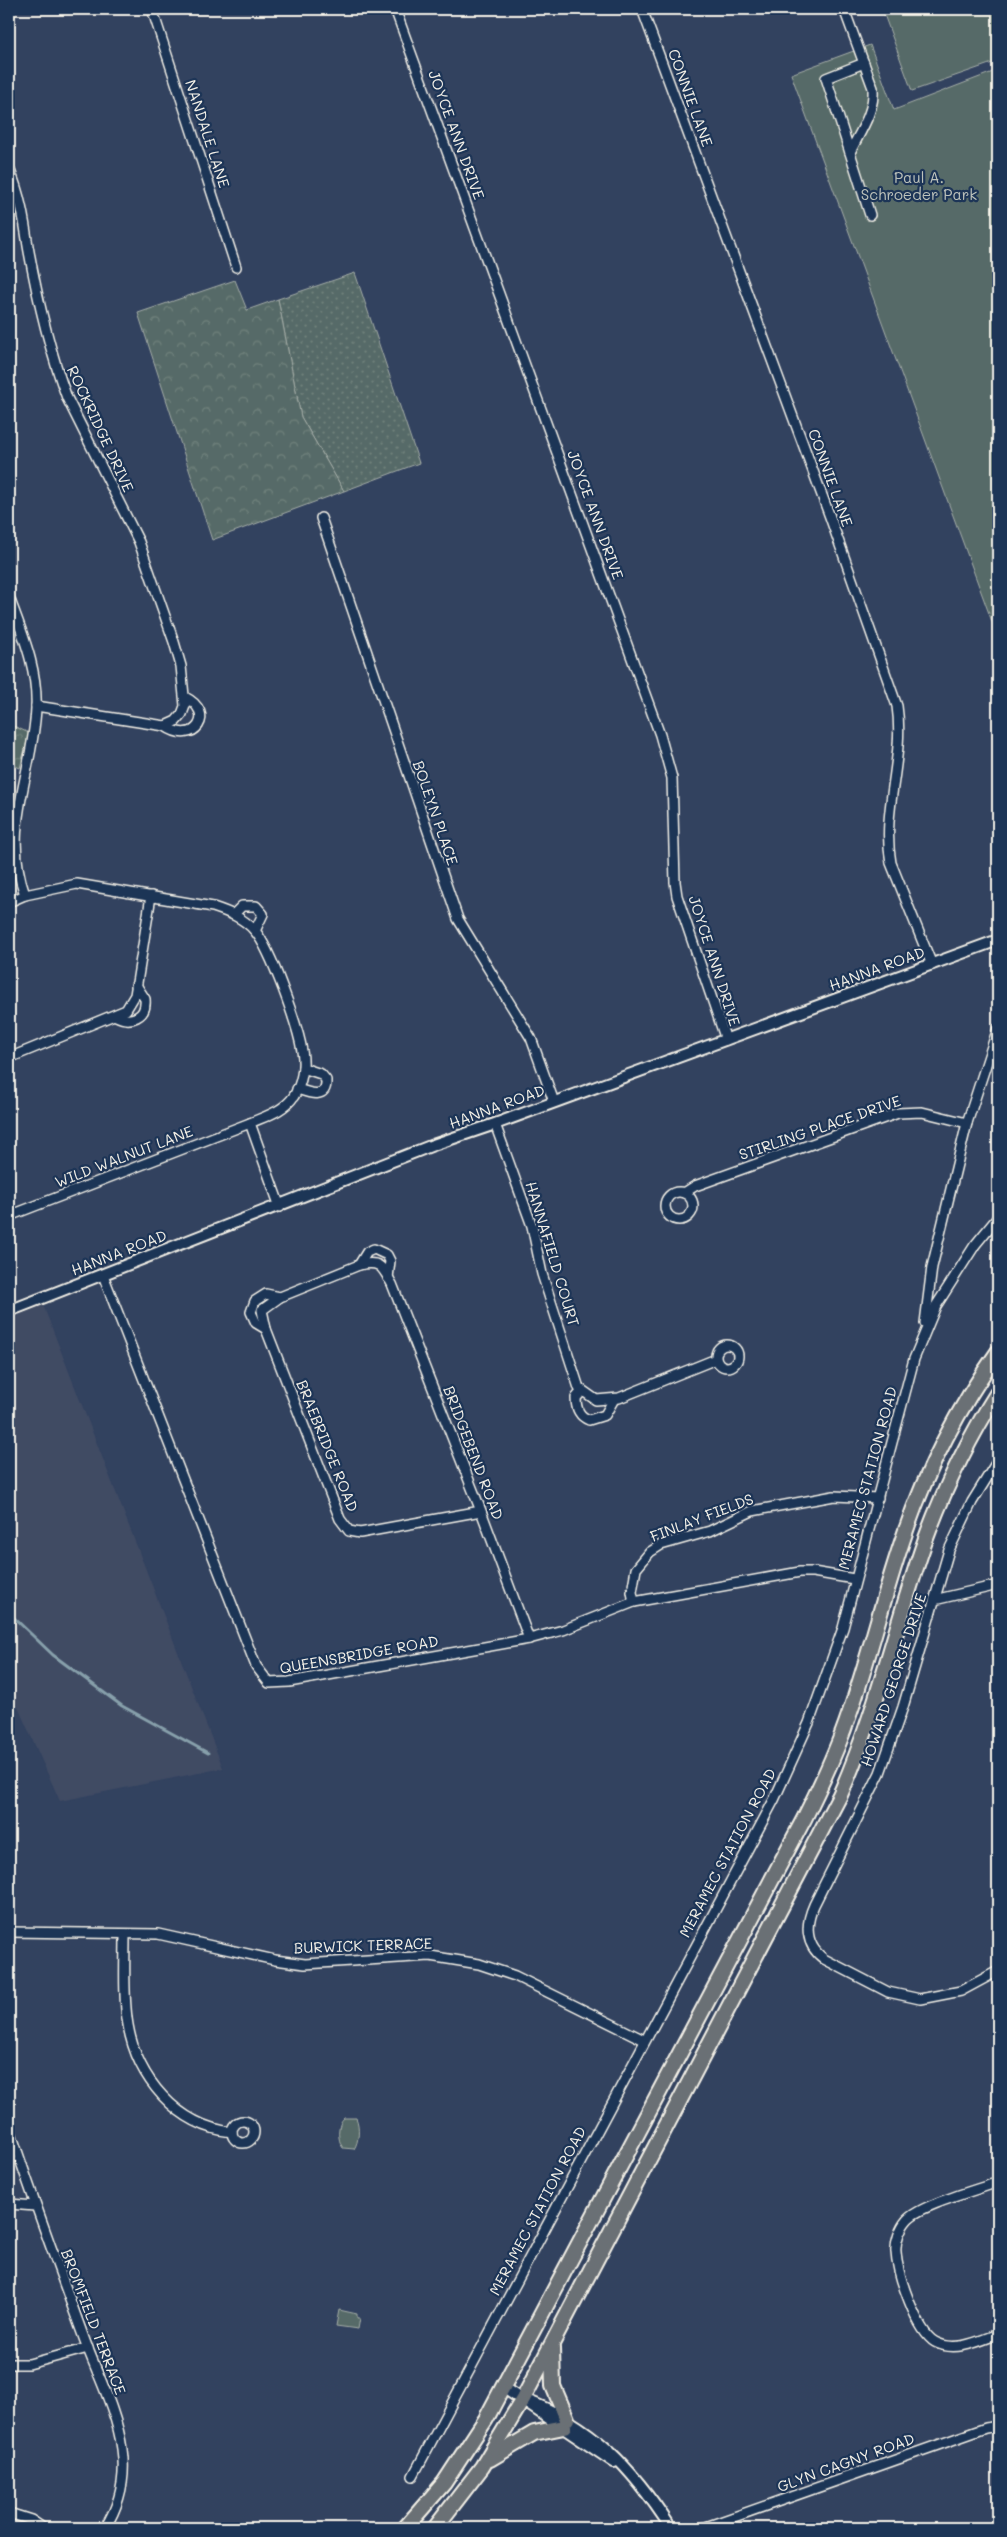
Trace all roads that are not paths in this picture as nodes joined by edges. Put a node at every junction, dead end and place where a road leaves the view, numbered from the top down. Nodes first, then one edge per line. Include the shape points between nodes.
1 (152, 9) edge
2 (395, 9) edge
3 (642, 9) edge
4 (844, 9) edge
5 (864, 63) junction
6 (850, 152) junction
7 (9, 168) edge
8 (870, 216) dead end
9 (236, 267) dead end
10 (321, 518) dead end
11 (9, 598) edge
12 (184, 697) junction
13 (36, 706) junction
14 (166, 726) junction
15 (25, 895) junction
16 (151, 896) junction
17 (9, 902) edge
18 (234, 914) junction
19 (255, 931) junction
20 (998, 940) edge
21 (932, 965) junction
22 (136, 985) junction
23 (116, 1016) junction
24 (998, 1028) edge
25 (726, 1040) junction
26 (9, 1058) edge
27 (303, 1068) junction
28 (297, 1089) junction
29 (554, 1102) junction
30 (250, 1123) junction
31 (967, 1123) junction
32 (495, 1124) junction
33 (684, 1193) dead end
34 (280, 1207) junction
35 (9, 1216) edge
36 (998, 1217) edge
37 (360, 1265) junction
38 (103, 1275) junction
39 (388, 1278) junction
40 (280, 1297) junction
41 (262, 1310) joint
42 (9, 1311) edge
43 (266, 1329) junction
44 (923, 1335) junction
45 (998, 1352) edge
46 (716, 1359) dead end
47 (582, 1391) junction
48 (998, 1392) edge
49 (614, 1399) junction
50 (998, 1460) edge
51 (878, 1498) junction
52 (481, 1511) junction
53 (854, 1579) junction
54 (998, 1585) edge
55 (934, 1600) junction
56 (634, 1602) junction
57 (529, 1639) junction
58 (9, 1932) edge
59 (125, 1934) junction
60 (998, 1971) edge
61 (644, 2040) junction
62 (9, 2127) edge
63 (232, 2132) dead end
64 (998, 2182) edge
65 (9, 2204) edge
66 (35, 2206) junction
67 (998, 2334) edge
68 (552, 2342) junction
69 (88, 2348) junction
70 (9, 2364) edge
71 (504, 2388) junction
72 (523, 2399) junction
73 (566, 2423) junction
74 (998, 2426) edge
75 (487, 2460) junction
76 (413, 2476) dead end
77 (9, 2512) edge
78 (43, 2528) edge
79 (105, 2528) edge
80 (405, 2528) edge
81 (435, 2528) edge
82 (672, 2528) edge
83 (703, 2528) edge

1 - 9 street, NANDALE LANE
2 - 25 street, JOYCE ANN DRIVE via 660,734 672,778 677,896
3 - 21 street, CONNIE LANE via 827,507 897,706 900,736 887,831 888,848
4 - 5 street
5 - 6 street via 873,88 873,106
5 - 6 street via 826,78
6 - 8 street
7 - 12 street, ROCKRIDGE DRIVE via 24,214 48,339 58,374 139,542 181,666
10 - 29 street, BOLEYN PLACE via 458,919 531,1038
11 - 13 street via 30,654
12 - 14 street, ROCKRIDGE DRIVE via 182,714
12 - 14 street via 195,702 200,710 201,719 196,729 188,734
13 - 14 street
13 - 15 street via 34,732 16,816 18,876
15 - 16 street via 77,884
15 - 17 street
16 - 18 street
16 - 22 street
18 - 19 street
18 - 19 street via 242,906 256,906 263,914
19 - 27 street via 273,962 300,1042
20 - 21 street, HANNA ROAD
21 - 25 street, HANNA ROAD
22 - 23 street via 131,1004
22 - 23 street via 145,999 141,1014 125,1020
23 - 26 street
24 - 31 street
25 - 29 street, HANNA ROAD
27 - 28 street
27 - 28 street via 321,1074 326,1080 325,1088 315,1095
28 - 30 street, WILD WALNUT LANE via 286,1106
29 - 32 street, HANNA ROAD
30 - 34 street
30 - 35 street, WILD WALNUT LANE
31 - 33 street, STIRLING PLACE DRIVE via 922,1112 898,1113 695,1186
31 - 44 street via 932,1267
32 - 34 street, HANNA ROAD via 433,1145
32 - 47 street, HANNAFIELD COURT via 532,1226 542,1274
34 - 38 street, HANNA ROAD
36 - 44 street, MERAMEC STATION ROAD via 975,1245 936,1306
37 - 39 street, BRIDGEBEND ROAD via 372,1262 380,1265
37 - 39 street, BRIDGEBEND ROAD via 366,1252 382,1251 390,1261
37 - 40 street, BRIDGEBEND ROAD
38 - 42 street, HANNA ROAD
38 - 57 street, QUEENSBRIDGE ROAD via 262,1677 269,1682 289,1682
39 - 52 street, BRIDGEBEND ROAD
40 - 41 street, BRIDGEBEND ROAD
40 - 43 street, BRAEBRIDGE ROAD via 266,1294 255,1301 251,1312 256,1323
41 - 43 street, BRAEBRIDGE ROAD
43 - 52 street, BRAEBRIDGE ROAD via 340,1519 348,1531 360,1533
44 - 51 street, MERAMEC STATION ROAD
45 - 71 highway via 951,1428 919,1496 893,1568 849,1715 820,1786
46 - 49 street, HANNAFIELD COURT
47 - 49 street, HANNAFIELD COURT via 596,1400
47 - 49 street, HANNAFIELD COURT via 576,1398 576,1409 582,1417 590,1420 605,1415
48 - 68 highway via 955,1470 926,1540 869,1725 840,1795
50 - 55 street, HOWARD GEORGE DRIVE via 972,1502 949,1550
51 - 53 street, MERAMEC STATION ROAD
51 - 56 street, FINLAY FIELDS via 834,1496 752,1512 710,1531 662,1545 650,1552 636,1569 632,1592
52 - 57 street, BRIDGEBEND ROAD
53 - 56 street, QUEENSBRIDGE ROAD via 800,1572
53 - 61 street, MERAMEC STATION ROAD via 844,1628 828,1673 778,1791
54 - 55 street
55 - 60 street, HOWARD GEORGE DRIVE via 880,1773 810,1915 808,1937 814,1950 824,1959 903,1997 920,1999 961,1991
56 - 57 street, QUEENSBRIDGE ROAD via 563,1630
58 - 59 street, BURWICK TERRACE
59 - 61 street, BURWICK TERRACE via 158,1934 305,1964 430,1956 479,1964 515,1976
59 - 63 street via 128,2026 145,2073 173,2108 186,2117 210,2129
61 - 76 street, MERAMEC STATION ROAD
62 - 66 street, BROMFIELD TERRACE
64 - 67 street via 919,2211 906,2221 895,2251 925,2334 936,2343 967,2345
65 - 66 street
66 - 69 street, BROMFIELD TERRACE
68 - 72 highway
68 - 73 highway via 554,2386
69 - 70 street via 29,2364
69 - 79 street, BROMFIELD TERRACE via 118,2427 123,2450 120,2496
71 - 72 street
71 - 80 highway via 467,2452
72 - 73 street via 548,2408
72 - 75 highway
73 - 75 highway via 534,2432
73 - 82 street via 606,2446 647,2492
74 - 83 street, GLYN CAGNY ROAD
75 - 81 highway
77 - 78 street

